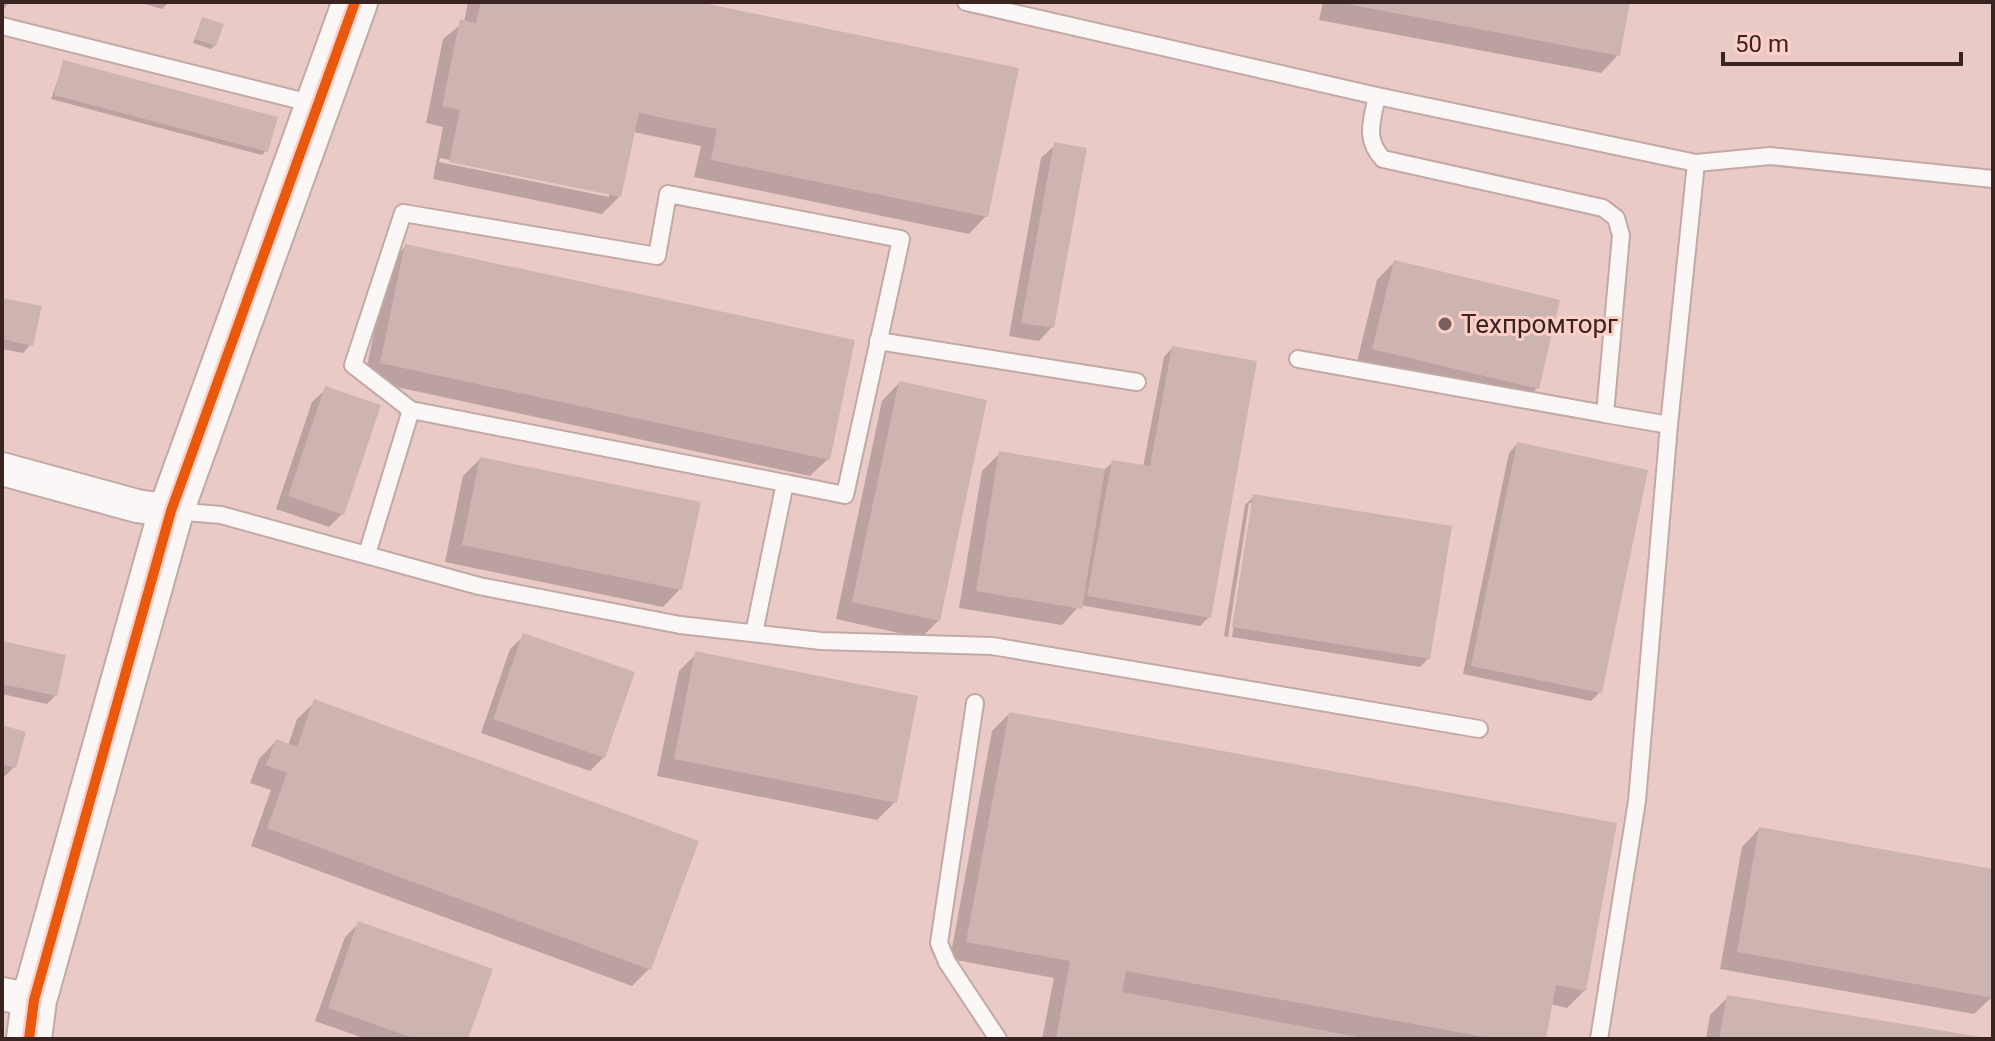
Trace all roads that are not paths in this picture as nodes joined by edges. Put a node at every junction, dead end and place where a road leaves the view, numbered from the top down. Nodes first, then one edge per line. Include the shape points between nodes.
1 (355, 2) edge
2 (966, 2) edge
3 (2, 26) edge
4 (1377, 96) junction
5 (320, 106) junction
6 (1696, 163) junction
7 (1993, 179) edge
8 (878, 341) junction
9 (1298, 359) dead end
10 (1137, 382) dead end
11 (411, 410) junction
12 (1605, 414) junction
13 (1669, 425) junction
14 (2, 469) edge
15 (785, 483) junction
16 (171, 511) junction
17 (367, 554) junction
18 (754, 633) junction
19 (975, 703) dead end
20 (1479, 729) dead end
21 (22, 1011) edge
22 (998, 1039) edge
23 (1599, 1039) edge

1 - 5 street
2 - 4 lane
3 - 5 lane
4 - 6 lane
4 - 12 lane via 1369,135 1383,159 1603,208 1616,218 1621,235
5 - 16 street
6 - 7 lane via 1770,156
6 - 13 lane
8 - 10 lane
8 - 11 lane via 901,239 668,194 657,256 403,213 353,365
8 - 15 lane via 845,495
9 - 12 lane
11 - 15 lane
11 - 17 lane
12 - 13 lane
13 - 23 lane via 1637,801
14 - 16 street
15 - 18 lane
16 - 17 lane via 221,515
16 - 21 street
17 - 18 lane via 479,586 680,625
18 - 20 lane via 992,646
19 - 22 lane via 939,943

